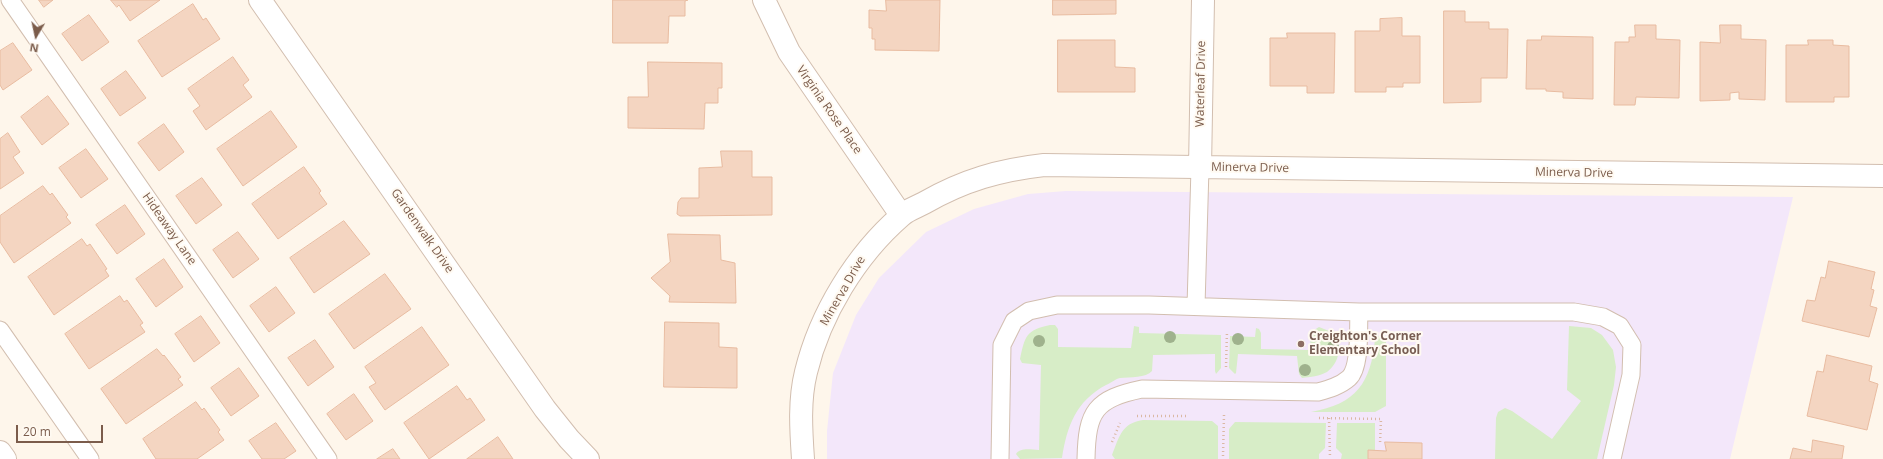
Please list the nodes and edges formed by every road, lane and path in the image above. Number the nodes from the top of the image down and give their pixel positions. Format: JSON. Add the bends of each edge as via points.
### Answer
{"nodes":[{"id":1,"x":10,"y":0,"type":"edge"},
{"id":2,"x":260,"y":0,"type":"edge"},
{"id":3,"x":764,"y":0,"type":"edge"},
{"id":4,"x":1203,"y":0,"type":"edge"},
{"id":5,"x":1200,"y":168,"type":"junction"},
{"id":6,"x":1883,"y":176,"type":"edge"},
{"id":7,"x":902,"y":215,"type":"junction"},
{"id":8,"x":1196,"y":306,"type":"junction"},
{"id":9,"x":1359,"y":312,"type":"junction"},
{"id":10,"x":0,"y":330,"type":"edge"},
{"id":11,"x":1220,"y":330,"type":"dead end"},
{"id":12,"x":1225,"y":374,"type":"dead end"},
{"id":13,"x":1216,"y":415,"type":"dead end"},
{"id":14,"x":1224,"y":415,"type":"junction"},
{"id":15,"x":1231,"y":415,"type":"dead end"},
{"id":16,"x":1132,"y":416,"type":"dead end"},
{"id":17,"x":1193,"y":416,"type":"dead end"},
{"id":18,"x":1314,"y":417,"type":"dead end"},
{"id":19,"x":1329,"y":418,"type":"junction"},
{"id":20,"x":1125,"y":420,"type":"dead end"},
{"id":21,"x":1112,"y":443,"type":"dead end"},
{"id":22,"x":1380,"y":444,"type":"dead end"},
{"id":23,"x":0,"y":452,"type":"edge"},
{"id":24,"x":1223,"y":456,"type":"dead end"},
{"id":25,"x":1330,"y":457,"type":"dead end"},
{"id":26,"x":5,"y":459,"type":"edge"},
{"id":27,"x":90,"y":459,"type":"edge"},
{"id":28,"x":328,"y":459,"type":"edge"},
{"id":29,"x":588,"y":459,"type":"edge"},
{"id":30,"x":803,"y":459,"type":"edge"},
{"id":31,"x":1000,"y":459,"type":"edge"},
{"id":32,"x":1086,"y":459,"type":"edge"},
{"id":33,"x":1612,"y":459,"type":"edge"}],
"edges":[{"from":1,"to":28,"type":"lane","name":"Hideaway Lane"},
{"from":2,"to":29,"type":"street","name":"Gardenwalk Drive","via":[[545,409]]},
{"from":3,"to":7,"type":"street","name":"Virginia Rose Place","via":[[789,52]]},
{"from":4,"to":5,"type":"street","name":"Waterleaf Drive"},
{"from":5,"to":6,"type":"street","name":"Minerva Drive"},
{"from":5,"to":7,"type":"street","name":"Minerva Drive","via":[[1044,165],[1011,169],[972,180]]},
{"from":5,"to":8,"type":"lane"},
{"from":7,"to":30,"type":"street","name":"Minerva Drive","via":[[863,255],[821,329],[806,372],[800,419]]},
{"from":8,"to":9,"type":"lane"},
{"from":8,"to":31,"type":"lane","via":[[1057,305],[1029,311],[1014,321],[1002,345]]},
{"from":9,"to":32,"type":"lane","via":[[1356,361],[1350,377],[1337,387],[1318,392],[1142,389],[1118,394],[1102,403],[1092,417],[1086,437]]},
{"from":9,"to":33,"type":"lane","via":[[1574,312],[1603,317],[1620,326],[1632,345],[1631,375]]},
{"from":10,"to":27,"type":"lane"},
{"from":11,"to":12,"type":"path","via":[[1228,330]]},
{"from":13,"to":14,"type":"path"},
{"from":14,"to":15,"type":"path"},
{"from":14,"to":24,"type":"path"},
{"from":16,"to":17,"type":"path"},
{"from":18,"to":19,"type":"path"},
{"from":19,"to":22,"type":"path","via":[[1381,419]]},
{"from":19,"to":25,"type":"path"},
{"from":20,"to":21,"type":"path","via":[[1118,424]]},
{"from":23,"to":26,"type":"street"}]}
